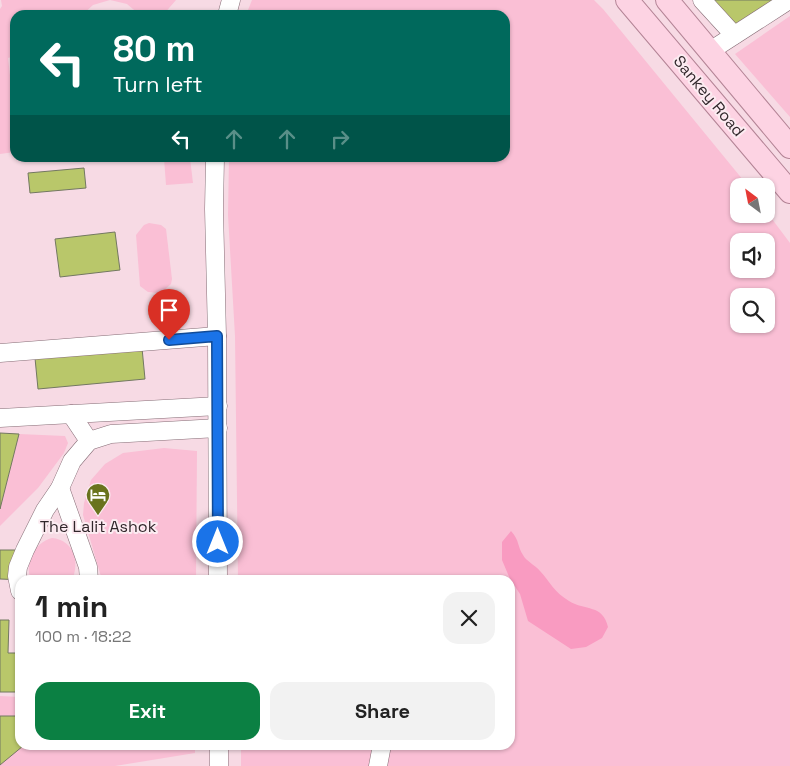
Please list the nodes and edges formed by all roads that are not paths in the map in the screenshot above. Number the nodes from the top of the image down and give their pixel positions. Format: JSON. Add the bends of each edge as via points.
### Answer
{"nodes":[{"id":1,"x":627,"y":0,"type":"edge"},
{"id":2,"x":702,"y":0,"type":"edge"},
{"id":3,"x":789,"y":0,"type":"edge"},
{"id":4,"x":672,"y":2,"type":"edge"},
{"id":5,"x":734,"y":35,"type":"junction"},
{"id":6,"x":710,"y":51,"type":"junction"},
{"id":7,"x":790,"y":147,"type":"edge"},
{"id":8,"x":216,"y":162,"type":"edge"},
{"id":9,"x":790,"y":192,"type":"edge"},
{"id":10,"x":217,"y":336,"type":"junction"},
{"id":11,"x":0,"y":353,"type":"edge"},
{"id":12,"x":218,"y":406,"type":"junction"},
{"id":13,"x":71,"y":414,"type":"junction"},
{"id":14,"x":0,"y":418,"type":"edge"},
{"id":15,"x":218,"y":428,"type":"junction"},
{"id":16,"x":89,"y":440,"type":"junction"},
{"id":17,"x":60,"y":488,"type":"junction"},
{"id":18,"x":17,"y":575,"type":"edge"},
{"id":19,"x":89,"y":575,"type":"edge"},
{"id":20,"x":218,"y":575,"type":"edge"},
{"id":21,"x":381,"y":750,"type":"edge"},
{"id":22,"x":219,"y":756,"type":"edge"},
{"id":23,"x":203,"y":766,"type":"edge"},
{"id":24,"x":378,"y":766,"type":"edge"}],
"edges":[{"from":1,"to":9,"type":"main road","name":"Sankey Road"},
{"from":2,"to":5,"type":"street"},
{"from":3,"to":5,"type":"street"},
{"from":4,"to":6,"type":"main road","name":"Sankey Road"},
{"from":5,"to":6,"type":"street"},
{"from":6,"to":7,"type":"main road","name":"Sankey Road"},
{"from":8,"to":10,"type":"street"},
{"from":10,"to":11,"type":"street"},
{"from":10,"to":12,"type":"street"},
{"from":12,"to":13,"type":"street"},
{"from":12,"to":15,"type":"street"},
{"from":13,"to":14,"type":"street"},
{"from":13,"to":16,"type":"street"},
{"from":15,"to":16,"type":"street","via":[[111,434]]},
{"from":15,"to":20,"type":"street"},
{"from":16,"to":17,"type":"street","via":[[72,462]]},
{"from":17,"to":18,"type":"street","via":[[33,533]]},
{"from":17,"to":19,"type":"street"},
{"from":21,"to":24,"type":"street"},
{"from":22,"to":23,"type":"street"}]}
